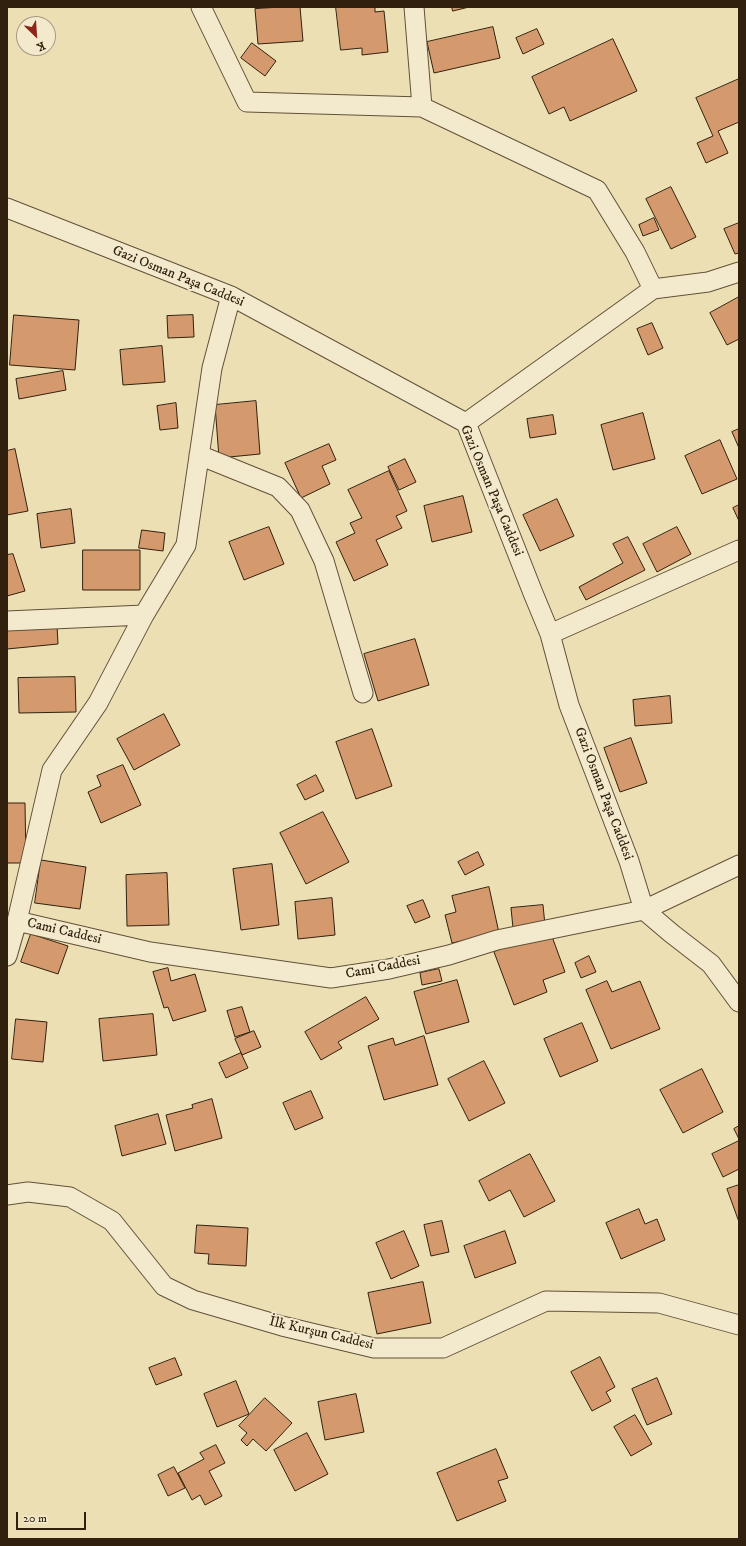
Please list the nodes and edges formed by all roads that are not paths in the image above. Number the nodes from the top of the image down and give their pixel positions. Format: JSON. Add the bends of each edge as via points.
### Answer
{"nodes":[{"id":1,"x":201,"y":7,"type":"edge"},
{"id":2,"x":414,"y":7,"type":"edge"},
{"id":3,"x":422,"y":107,"type":"junction"},
{"id":4,"x":7,"y":208,"type":"edge"},
{"id":5,"x":739,"y":272,"type":"edge"},
{"id":6,"x":653,"y":289,"type":"junction"},
{"id":7,"x":231,"y":296,"type":"junction"},
{"id":8,"x":466,"y":423,"type":"junction"},
{"id":9,"x":199,"y":455,"type":"junction"},
{"id":10,"x":739,"y":550,"type":"edge"},
{"id":11,"x":144,"y":615,"type":"junction"},
{"id":12,"x":7,"y":620,"type":"edge"},
{"id":13,"x":550,"y":634,"type":"junction"},
{"id":14,"x":363,"y":692,"type":"dead end"},
{"id":15,"x":739,"y":865,"type":"edge"},
{"id":16,"x":644,"y":910,"type":"junction"},
{"id":17,"x":16,"y":921,"type":"junction"},
{"id":18,"x":7,"y":956,"type":"edge"},
{"id":19,"x":739,"y":1002,"type":"edge"},
{"id":20,"x":7,"y":1195,"type":"edge"},
{"id":21,"x":739,"y":1324,"type":"edge"}],
"edges":[{"from":1,"to":3,"type":"street","via":[[247,102]]},
{"from":2,"to":3,"type":"street"},
{"from":3,"to":6,"type":"street","via":[[597,190],[635,252]]},
{"from":4,"to":7,"type":"street","name":"Gazi Osman Paşa Caddesi"},
{"from":5,"to":6,"type":"street","via":[[708,282]]},
{"from":6,"to":8,"type":"street"},
{"from":7,"to":8,"type":"street","name":"Gazi Osman Paşa Caddesi"},
{"from":7,"to":9,"type":"street","via":[[212,368]]},
{"from":8,"to":13,"type":"street","name":"Gazi Osman Paşa Caddesi"},
{"from":9,"to":11,"type":"street","via":[[186,545]]},
{"from":9,"to":14,"type":"street","via":[[278,487],[300,510],[324,562]]},
{"from":10,"to":13,"type":"street"},
{"from":11,"to":12,"type":"street"},
{"from":11,"to":17,"type":"street","via":[[98,702],[52,770]]},
{"from":13,"to":16,"type":"street","name":"Gazi Osman Paşa Caddesi","via":[[569,705]]},
{"from":15,"to":16,"type":"street","name":"Cami Caddesi"},
{"from":16,"to":17,"type":"street","name":"Cami Caddesi","via":[[497,940],[450,955],[331,978],[150,952]]},
{"from":16,"to":19,"type":"street","via":[[711,964]]},
{"from":17,"to":18,"type":"street"},
{"from":20,"to":21,"type":"street","name":"İlk Kurşun Caddesi","via":[[28,1192],[70,1197],[112,1220],[164,1286],[193,1300],[282,1326],[374,1348],[443,1348],[546,1301],[659,1303]]}]}
